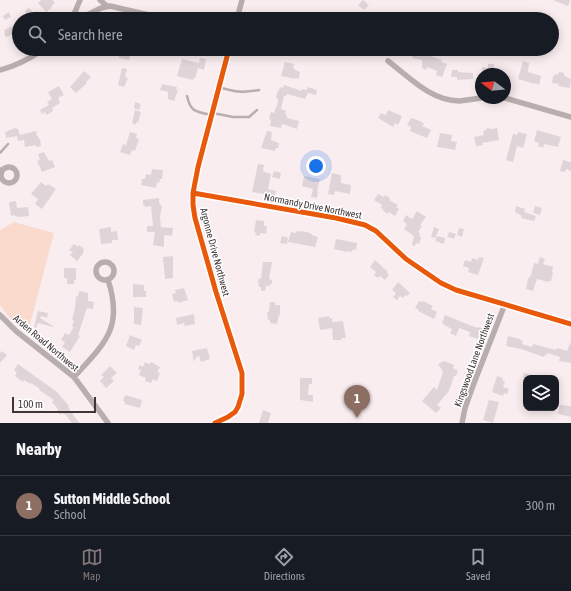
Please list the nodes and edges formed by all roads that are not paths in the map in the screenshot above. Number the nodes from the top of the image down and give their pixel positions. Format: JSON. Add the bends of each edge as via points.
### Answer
{"nodes":[{"id":1,"x":80,"y":0,"type":"edge"},
{"id":2,"x":100,"y":0,"type":"edge"},
{"id":3,"x":242,"y":0,"type":"edge"},
{"id":4,"x":107,"y":6,"type":"junction"},
{"id":5,"x":75,"y":12,"type":"edge"},
{"id":6,"x":91,"y":12,"type":"edge"},
{"id":7,"x":134,"y":12,"type":"edge"},
{"id":8,"x":239,"y":12,"type":"edge"},
{"id":9,"x":33,"y":56,"type":"edge"},
{"id":10,"x":227,"y":56,"type":"edge"},
{"id":11,"x":388,"y":61,"type":"dead end"},
{"id":12,"x":0,"y":70,"type":"edge"},
{"id":13,"x":219,"y":87,"type":"junction"},
{"id":14,"x":259,"y":90,"type":"dead end"},
{"id":15,"x":187,"y":96,"type":"dead end"},
{"id":16,"x":475,"y":99,"type":"edge"},
{"id":17,"x":511,"y":100,"type":"edge"},
{"id":18,"x":258,"y":110,"type":"dead end"},
{"id":19,"x":212,"y":114,"type":"junction"},
{"id":20,"x":571,"y":117,"type":"edge"},
{"id":21,"x":8,"y":144,"type":"dead end"},
{"id":22,"x":0,"y":153,"type":"edge"},
{"id":23,"x":193,"y":193,"type":"junction"},
{"id":24,"x":108,"y":280,"type":"dead end"},
{"id":25,"x":505,"y":304,"type":"junction"},
{"id":26,"x":0,"y":315,"type":"edge"},
{"id":27,"x":571,"y":324,"type":"edge"},
{"id":28,"x":74,"y":377,"type":"junction"},
{"id":29,"x":108,"y":423,"type":"edge"},
{"id":30,"x":215,"y":423,"type":"edge"},
{"id":31,"x":462,"y":423,"type":"edge"}],
"edges":[{"from":1,"to":5,"type":"street"},
{"from":2,"to":4,"type":"street"},
{"from":3,"to":8,"type":"street"},
{"from":4,"to":6,"type":"street"},
{"from":4,"to":7,"type":"street"},
{"from":9,"to":12,"type":"street"},
{"from":10,"to":13,"type":"street","name":"Argonne Drive Northwest"},
{"from":11,"to":16,"type":"street","via":[[432,94],[451,100]]},
{"from":13,"to":14,"type":"lane","via":[[246,93]]},
{"from":13,"to":19,"type":"street","name":"Argonne Drive Northwest"},
{"from":15,"to":19,"type":"lane","via":[[192,109]]},
{"from":17,"to":20,"type":"street"},
{"from":18,"to":19,"type":"lane","via":[[250,117]]},
{"from":19,"to":23,"type":"street","name":"Argonne Drive Northwest"},
{"from":21,"to":22,"type":"lane"},
{"from":23,"to":25,"type":"street","name":"Normandy Drive Northwest","via":[[365,225],[376,231],[406,259],[442,283],[456,290]]},
{"from":23,"to":30,"type":"street","name":"Argonne Drive Northwest","via":[[195,218],[242,373],[242,394],[238,407],[228,418]]},
{"from":24,"to":28,"type":"street","via":[[114,310],[110,331],[101,347]]},
{"from":25,"to":27,"type":"street","name":"Normandy Drive Northwest"},
{"from":25,"to":31,"type":"street","name":"Kingswood Lane Northwest","via":[[474,383]]},
{"from":26,"to":28,"type":"street","name":"Arden Road Northwest"},
{"from":28,"to":29,"type":"street","name":"Arden Road Northwest"}]}
